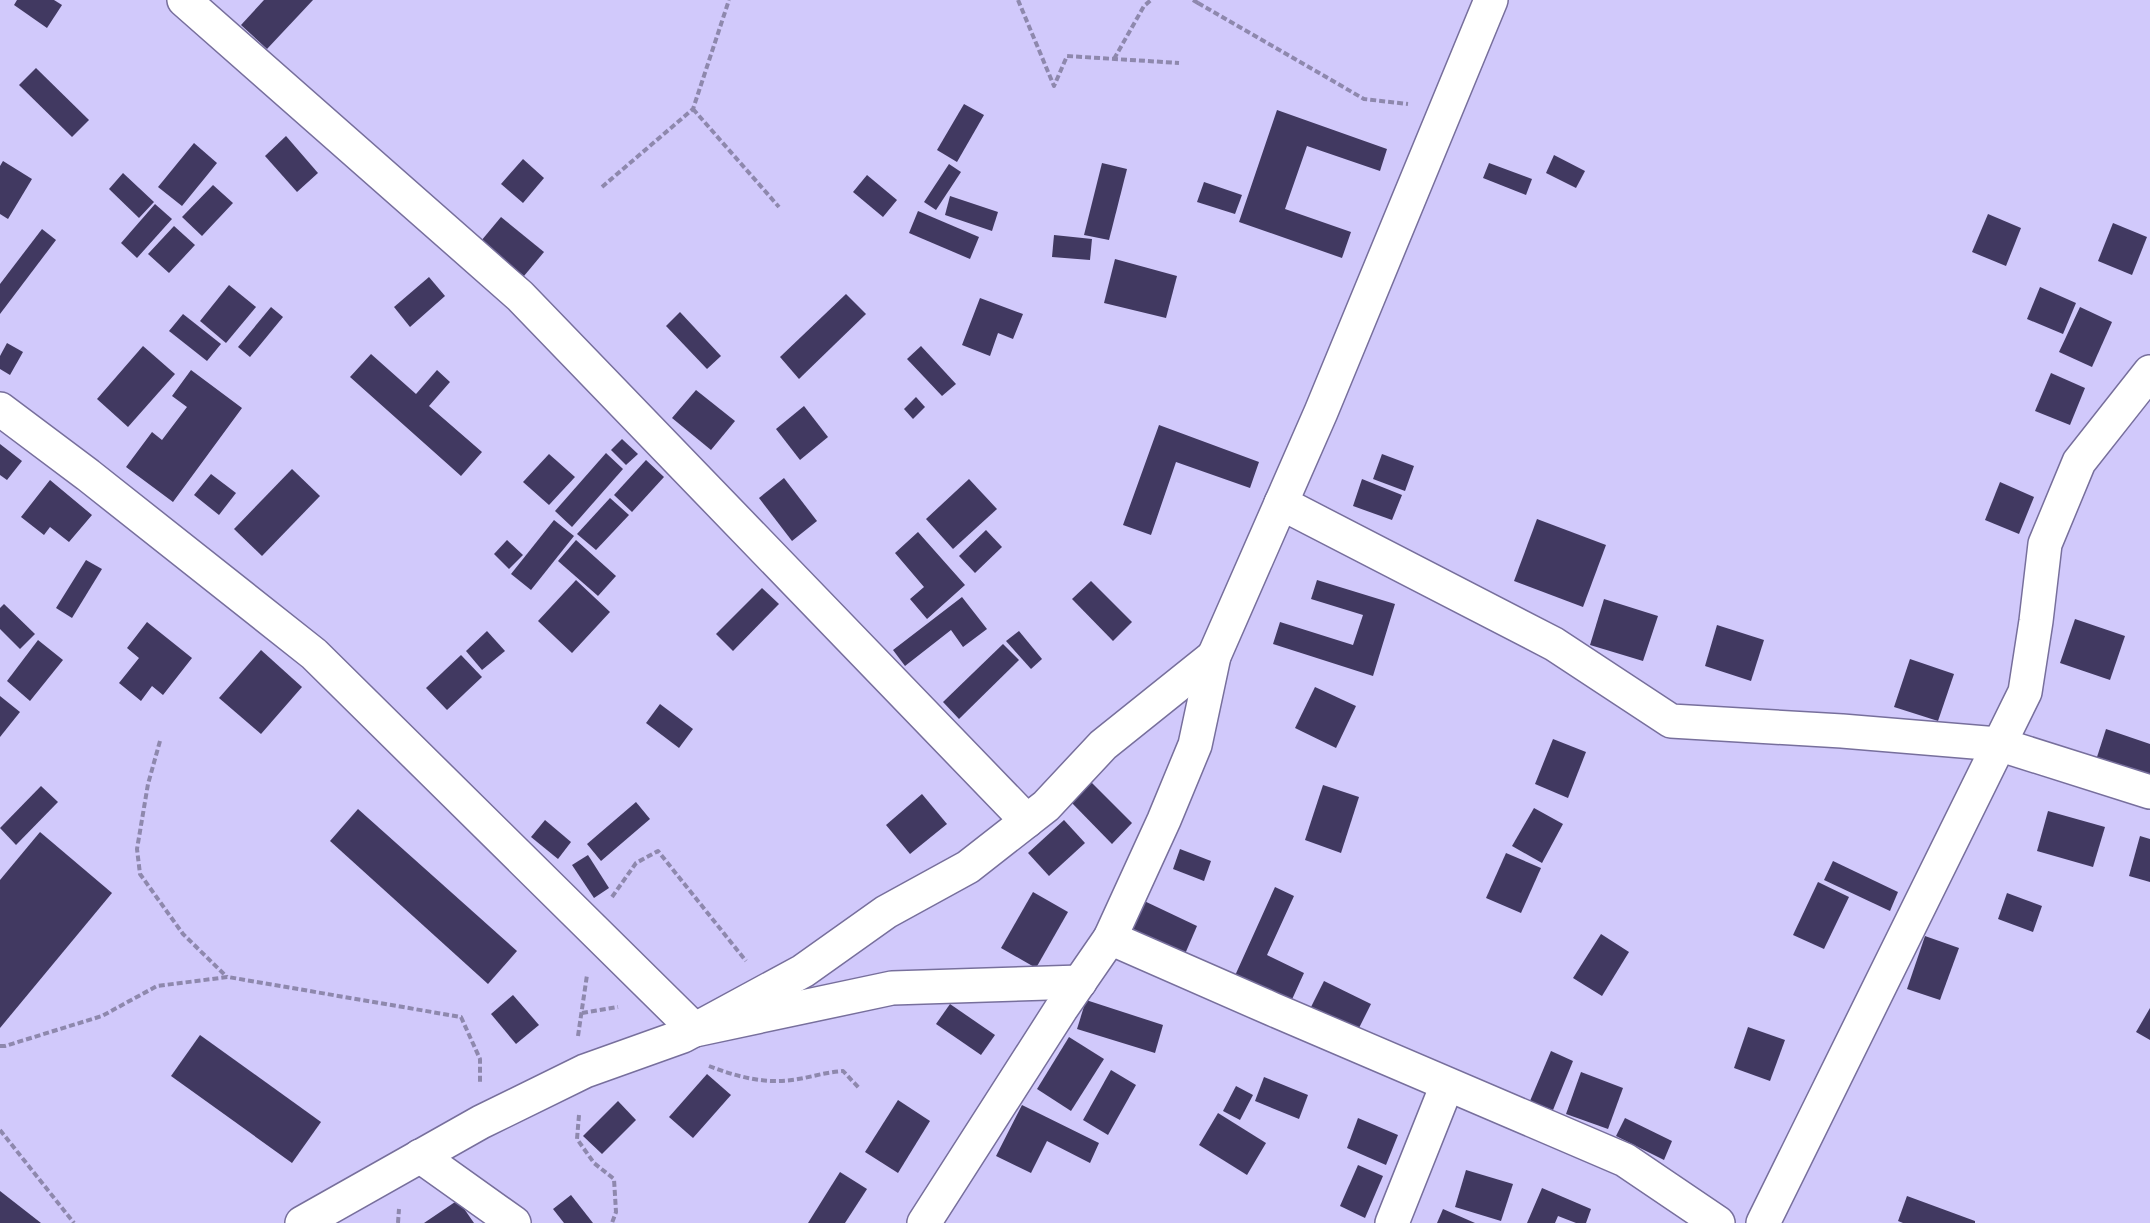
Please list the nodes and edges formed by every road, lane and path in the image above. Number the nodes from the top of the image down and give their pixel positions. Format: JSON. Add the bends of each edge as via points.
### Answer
{"nodes":[{"id":1,"x":184,"y":0,"type":"edge"},
{"id":2,"x":729,"y":0,"type":"edge"},
{"id":3,"x":1018,"y":0,"type":"edge"},
{"id":4,"x":1151,"y":0,"type":"edge"},
{"id":5,"x":1491,"y":0,"type":"edge"},
{"id":6,"x":1196,"y":1,"type":"edge"},
{"id":7,"x":1114,"y":59,"type":"junction"},
{"id":8,"x":1179,"y":63,"type":"dead end"},
{"id":9,"x":1450,"y":100,"type":"junction"},
{"id":10,"x":693,"y":109,"type":"junction"},
{"id":11,"x":602,"y":187,"type":"dead end"},
{"id":12,"x":779,"y":207,"type":"dead end"},
{"id":13,"x":2150,"y":372,"type":"edge"},
{"id":14,"x":0,"y":409,"type":"edge"},
{"id":15,"x":1281,"y":503,"type":"junction"},
{"id":16,"x":1214,"y":656,"type":"junction"},
{"id":17,"x":160,"y":741,"type":"dead end"},
{"id":18,"x":1998,"y":744,"type":"junction"},
{"id":19,"x":2150,"y":792,"type":"edge"},
{"id":20,"x":1027,"y":821,"type":"junction"},
{"id":21,"x":1110,"y":938,"type":"junction"},
{"id":22,"x":228,"y":977,"type":"junction"},
{"id":23,"x":1080,"y":981,"type":"junction"},
{"id":24,"x":689,"y":1033,"type":"junction"},
{"id":25,"x":0,"y":1046,"type":"edge"},
{"id":26,"x":1448,"y":1085,"type":"junction"},
{"id":27,"x":860,"y":1089,"type":"dead end"},
{"id":28,"x":481,"y":1122,"type":"junction"},
{"id":29,"x":0,"y":1130,"type":"edge"},
{"id":30,"x":420,"y":1156,"type":"junction"},
{"id":31,"x":74,"y":1223,"type":"edge"},
{"id":32,"x":302,"y":1223,"type":"edge"},
{"id":33,"x":514,"y":1223,"type":"edge"},
{"id":34,"x":924,"y":1223,"type":"edge"},
{"id":35,"x":1392,"y":1223,"type":"edge"},
{"id":36,"x":1718,"y":1223,"type":"edge"},
{"id":37,"x":1763,"y":1223,"type":"edge"}],
"edges":[{"from":1,"to":20,"type":"street","via":[[520,296]]},
{"from":2,"to":10,"type":"path"},
{"from":3,"to":7,"type":"path","via":[[1054,86],[1067,56]]},
{"from":4,"to":7,"type":"path"},
{"from":5,"to":9,"type":"street"},
{"from":6,"to":9,"type":"path","via":[[1364,99],[1401,104]]},
{"from":7,"to":8,"type":"path"},
{"from":9,"to":15,"type":"street"},
{"from":10,"to":11,"type":"path"},
{"from":10,"to":12,"type":"path"},
{"from":13,"to":18,"type":"street","via":[[2079,462],[2045,544],[2025,692]]},
{"from":14,"to":24,"type":"street","via":[[314,654]]},
{"from":15,"to":16,"type":"street"},
{"from":15,"to":18,"type":"street","via":[[1554,644],[1671,722]]},
{"from":16,"to":20,"type":"street","via":[[1103,745]]},
{"from":16,"to":21,"type":"street","via":[[1195,745]]},
{"from":17,"to":22,"type":"path","via":[[137,849],[141,874],[183,934]]},
{"from":18,"to":19,"type":"street"},
{"from":18,"to":37,"type":"street"},
{"from":20,"to":24,"type":"street","via":[[968,867],[886,912],[803,971]]},
{"from":21,"to":23,"type":"street"},
{"from":21,"to":26,"type":"street"},
{"from":22,"to":25,"type":"path","via":[[157,986],[102,1016]]},
{"from":22,"to":28,"type":"path","via":[[460,1017],[480,1059]]},
{"from":23,"to":24,"type":"street","via":[[892,988]]},
{"from":23,"to":34,"type":"street"},
{"from":24,"to":27,"type":"path","via":[[709,1066],[737,1077],[792,1080],[843,1071]]},
{"from":24,"to":28,"type":"street","via":[[585,1071]]},
{"from":26,"to":35,"type":"street"},
{"from":26,"to":36,"type":"street","via":[[1625,1160]]},
{"from":28,"to":30,"type":"street"},
{"from":29,"to":31,"type":"path"},
{"from":30,"to":32,"type":"street"},
{"from":30,"to":33,"type":"street"}]}
